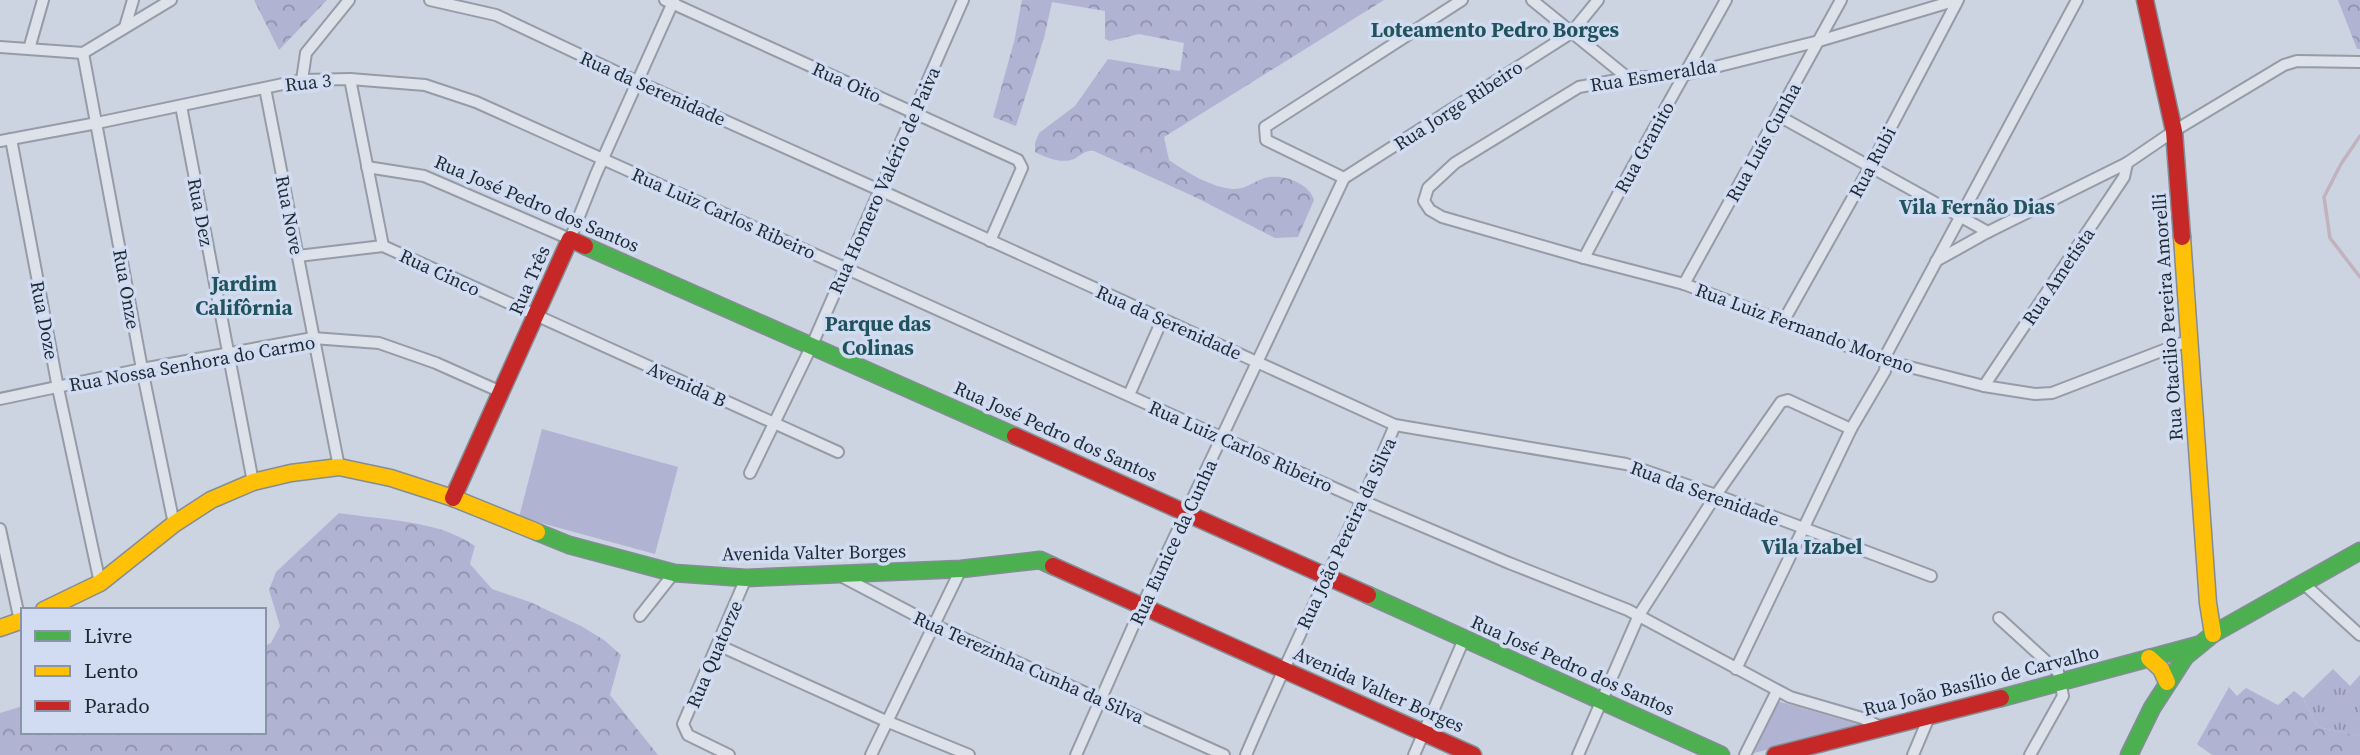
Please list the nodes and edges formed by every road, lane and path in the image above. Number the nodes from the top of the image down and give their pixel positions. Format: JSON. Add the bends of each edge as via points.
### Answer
{"nodes":[{"id":1,"x":43,"y":0,"type":"edge"},
{"id":2,"x":133,"y":0,"type":"edge"},
{"id":3,"x":171,"y":0,"type":"edge"},
{"id":4,"x":349,"y":0,"type":"edge"},
{"id":5,"x":430,"y":0,"type":"edge"},
{"id":6,"x":963,"y":0,"type":"edge"},
{"id":7,"x":1462,"y":0,"type":"edge"},
{"id":8,"x":1532,"y":0,"type":"edge"},
{"id":9,"x":1598,"y":0,"type":"edge"},
{"id":10,"x":1726,"y":0,"type":"edge"},
{"id":11,"x":1841,"y":0,"type":"edge"},
{"id":12,"x":1957,"y":0,"type":"edge"},
{"id":13,"x":2077,"y":0,"type":"edge"},
{"id":14,"x":2146,"y":0,"type":"edge"},
{"id":15,"x":670,"y":1,"type":"edge"},
{"id":16,"x":125,"y":27,"type":"junction"},
{"id":17,"x":1572,"y":33,"type":"junction"},
{"id":18,"x":1819,"y":41,"type":"junction"},
{"id":19,"x":0,"y":47,"type":"edge"},
{"id":20,"x":29,"y":49,"type":"junction"},
{"id":21,"x":83,"y":53,"type":"junction"},
{"id":22,"x":2360,"y":62,"type":"edge"},
{"id":23,"x":1683,"y":75,"type":"junction"},
{"id":24,"x":1628,"y":78,"type":"junction"},
{"id":25,"x":350,"y":79,"type":"junction"},
{"id":26,"x":302,"y":80,"type":"junction"},
{"id":27,"x":637,"y":81,"type":"junction"},
{"id":28,"x":265,"y":88,"type":"junction"},
{"id":29,"x":181,"y":106,"type":"junction"},
{"id":30,"x":915,"y":113,"type":"junction"},
{"id":31,"x":1779,"y":116,"type":"junction"},
{"id":32,"x":97,"y":123,"type":"junction"},
{"id":33,"x":2174,"y":131,"type":"junction"},
{"id":34,"x":5,"y":140,"type":"edge"},
{"id":35,"x":603,"y":159,"type":"junction"},
{"id":36,"x":2127,"y":163,"type":"junction"},
{"id":37,"x":1870,"y":166,"type":"junction"},
{"id":38,"x":367,"y":167,"type":"junction"},
{"id":39,"x":1344,"y":178,"type":"junction"},
{"id":40,"x":881,"y":191,"type":"junction"},
{"id":41,"x":1424,"y":201,"type":"joint"},
{"id":42,"x":1959,"y":216,"type":"junction"},
{"id":43,"x":1988,"y":232,"type":"junction"},
{"id":44,"x":570,"y":239,"type":"junction"},
{"id":45,"x":990,"y":241,"type":"junction"},
{"id":46,"x":383,"y":246,"type":"junction"},
{"id":47,"x":298,"y":256,"type":"junction"},
{"id":48,"x":1584,"y":258,"type":"junction"},
{"id":49,"x":1935,"y":261,"type":"junction"},
{"id":50,"x":846,"y":267,"type":"junction"},
{"id":51,"x":1684,"y":284,"type":"junction"},
{"id":52,"x":536,"y":317,"type":"junction"},
{"id":53,"x":1162,"y":320,"type":"junction"},
{"id":54,"x":1783,"y":322,"type":"junction"},
{"id":55,"x":313,"y":338,"type":"junction"},
{"id":56,"x":2190,"y":340,"type":"junction"},
{"id":57,"x":811,"y":345,"type":"junction"},
{"id":58,"x":228,"y":354,"type":"junction"},
{"id":59,"x":1257,"y":361,"type":"junction"},
{"id":60,"x":1886,"y":361,"type":"junction"},
{"id":61,"x":142,"y":369,"type":"junction"},
{"id":62,"x":1984,"y":386,"type":"junction"},
{"id":63,"x":58,"y":388,"type":"junction"},
{"id":64,"x":501,"y":393,"type":"junction"},
{"id":65,"x":1129,"y":395,"type":"junction"},
{"id":66,"x":0,"y":399,"type":"edge"},
{"id":67,"x":775,"y":423,"type":"junction"},
{"id":68,"x":1395,"y":425,"type":"junction"},
{"id":69,"x":1851,"y":429,"type":"junction"},
{"id":70,"x":1223,"y":437,"type":"junction"},
{"id":71,"x":838,"y":452,"type":"dead end"},
{"id":72,"x":339,"y":467,"type":"junction"},
{"id":73,"x":750,"y":473,"type":"dead end"},
{"id":74,"x":253,"y":482,"type":"junction"},
{"id":75,"x":1716,"y":495,"type":"junction"},
{"id":76,"x":453,"y":498,"type":"junction"},
{"id":77,"x":1363,"y":501,"type":"junction"},
{"id":78,"x":1186,"y":513,"type":"junction"},
{"id":79,"x":174,"y":524,"type":"junction"},
{"id":80,"x":1803,"y":528,"type":"junction"},
{"id":81,"x":0,"y":529,"type":"edge"},
{"id":82,"x":2360,"y":551,"type":"edge"},
{"id":83,"x":961,"y":569,"type":"junction"},
{"id":84,"x":674,"y":573,"type":"junction"},
{"id":85,"x":836,"y":574,"type":"junction"},
{"id":86,"x":1328,"y":576,"type":"junction"},
{"id":87,"x":1931,"y":576,"type":"dead end"},
{"id":88,"x":746,"y":578,"type":"junction"},
{"id":89,"x":100,"y":583,"type":"junction"},
{"id":90,"x":2303,"y":583,"type":"junction"},
{"id":91,"x":1142,"y":606,"type":"junction"},
{"id":92,"x":48,"y":608,"type":"edge"},
{"id":93,"x":1639,"y":615,"type":"junction"},
{"id":94,"x":640,"y":616,"type":"dead end"},
{"id":95,"x":1999,"y":618,"type":"dead end"},
{"id":96,"x":21,"y":621,"type":"edge"},
{"id":97,"x":934,"y":625,"type":"junction"},
{"id":98,"x":0,"y":628,"type":"edge"},
{"id":99,"x":2213,"y":634,"type":"junction"},
{"id":100,"x":2360,"y":635,"type":"edge"},
{"id":101,"x":1464,"y":639,"type":"junction"},
{"id":102,"x":718,"y":645,"type":"junction"},
{"id":103,"x":2198,"y":645,"type":"junction"},
{"id":104,"x":2149,"y":658,"type":"junction"},
{"id":105,"x":1283,"y":668,"type":"junction"},
{"id":106,"x":1736,"y":669,"type":"junction"},
{"id":107,"x":2061,"y":682,"type":"junction"},
{"id":108,"x":2167,"y":682,"type":"junction"},
{"id":109,"x":1777,"y":691,"type":"junction"},
{"id":110,"x":1101,"y":699,"type":"junction"},
{"id":111,"x":1603,"y":700,"type":"junction"},
{"id":112,"x":1929,"y":717,"type":"junction"},
{"id":113,"x":886,"y":721,"type":"junction"},
{"id":114,"x":1881,"y":727,"type":"junction"},
{"id":115,"x":1423,"y":733,"type":"junction"},
{"id":116,"x":729,"y":755,"type":"edge"},
{"id":117,"x":871,"y":755,"type":"edge"},
{"id":118,"x":969,"y":755,"type":"edge"},
{"id":119,"x":1076,"y":755,"type":"edge"},
{"id":120,"x":1224,"y":755,"type":"edge"},
{"id":121,"x":1246,"y":755,"type":"edge"},
{"id":122,"x":1414,"y":755,"type":"edge"},
{"id":123,"x":1473,"y":755,"type":"edge"},
{"id":124,"x":1578,"y":755,"type":"edge"},
{"id":125,"x":1721,"y":755,"type":"edge"},
{"id":126,"x":1745,"y":755,"type":"edge"},
{"id":127,"x":1775,"y":755,"type":"edge"},
{"id":128,"x":1913,"y":755,"type":"edge"},
{"id":129,"x":2030,"y":755,"type":"edge"},
{"id":130,"x":2129,"y":755,"type":"edge"}],
"edges":[{"from":1,"to":20,"type":"street"},
{"from":2,"to":16,"type":"street"},
{"from":3,"to":16,"type":"street"},
{"from":4,"to":26,"type":"street","via":[[306,53]]},
{"from":5,"to":27,"type":"street","name":"Rua da Serenidade","via":[[495,15]]},
{"from":6,"to":30,"type":"street","name":"Rua Homero Valério de Paiva"},
{"from":7,"to":39,"type":"street","via":[[1265,127],[1266,141]]},
{"from":8,"to":17,"type":"street"},
{"from":9,"to":17,"type":"street","name":"Rua Jorge Ribeiro"},
{"from":10,"to":23,"type":"street","name":"Rua Granito"},
{"from":11,"to":18,"type":"street","name":"Rua Luís Cunha"},
{"from":12,"to":18,"type":"street","name":"Rua Esmeralda"},
{"from":12,"to":37,"type":"street","name":"Rua Rubi"},
{"from":13,"to":42,"type":"street"},
{"from":14,"to":33,"type":"street","name":"Rua Otacilio Pereira Amorelli"},
{"from":15,"to":27,"type":"street","name":"Rua Três"},
{"from":15,"to":30,"type":"street","name":"Rua Oito"},
{"from":16,"to":21,"type":"street"},
{"from":17,"to":24,"type":"street"},
{"from":17,"to":39,"type":"street","name":"Rua Jorge Ribeiro"},
{"from":18,"to":23,"type":"street","name":"Rua Esmeralda"},
{"from":18,"to":31,"type":"street","name":"Rua Luís Cunha"},
{"from":19,"to":20,"type":"street"},
{"from":20,"to":21,"type":"street"},
{"from":21,"to":32,"type":"street","name":"Rua Onze"},
{"from":22,"to":33,"type":"street","via":[[2284,65]]},
{"from":23,"to":24,"type":"street","name":"Rua Esmeralda"},
{"from":23,"to":48,"type":"street","name":"Rua Granito"},
{"from":24,"to":41,"type":"street","name":"Rua Esmeralda","via":[[1579,87],[1455,163],[1436,179]]},
{"from":25,"to":26,"type":"street","name":"Rua 3"},
{"from":25,"to":35,"type":"street","name":"Rua 3","via":[[425,85],[451,93]]},
{"from":25,"to":38,"type":"street"},
{"from":26,"to":28,"type":"street","name":"Rua 3"},
{"from":27,"to":35,"type":"street","name":"Rua Três"},
{"from":27,"to":40,"type":"street","name":"Rua da Serenidade"},
{"from":28,"to":29,"type":"street"},
{"from":28,"to":47,"type":"street","name":"Rua Nove"},
{"from":29,"to":32,"type":"street"},
{"from":29,"to":58,"type":"street","name":"Rua Dez"},
{"from":30,"to":40,"type":"street","name":"Rua Homero Valério de Paiva"},
{"from":30,"to":45,"type":"street","name":"Rua Oito","via":[[1021,163]]},
{"from":31,"to":37,"type":"street"},
{"from":31,"to":51,"type":"street","name":"Rua Luís Cunha"},
{"from":32,"to":34,"type":"street"},
{"from":32,"to":61,"type":"street","name":"Rua Onze"},
{"from":33,"to":36,"type":"street"},
{"from":33,"to":56,"type":"street","name":"Rua Otacilio Pereira Amorelli"},
{"from":34,"to":63,"type":"street","name":"Rua Doze"},
{"from":35,"to":44,"type":"street","name":"Rua Três"},
{"from":35,"to":50,"type":"street","name":"Rua Luiz Carlos Ribeiro"},
{"from":36,"to":43,"type":"street"},
{"from":36,"to":62,"type":"street","name":"Rua Ametista","via":[[2124,177]]},
{"from":37,"to":42,"type":"street"},
{"from":37,"to":54,"type":"street","name":"Rua Rubi"},
{"from":38,"to":44,"type":"street","name":"Rua José Pedro dos Santos","via":[[424,176]]},
{"from":38,"to":46,"type":"street"},
{"from":39,"to":59,"type":"street","name":"Rua Eunice da Cunha"},
{"from":40,"to":45,"type":"street","name":"Rua da Serenidade"},
{"from":40,"to":50,"type":"street","name":"Rua Homero Valério de Paiva"},
{"from":41,"to":48,"type":"street","name":"Rua Luiz Fernando Moreno","via":[[1442,217]]},
{"from":42,"to":43,"type":"street"},
{"from":42,"to":49,"type":"street"},
{"from":43,"to":49,"type":"street"},
{"from":44,"to":52,"type":"street","name":"Rua Três"},
{"from":44,"to":57,"type":"street","name":"Rua José Pedro dos Santos"},
{"from":45,"to":53,"type":"street","name":"Rua da Serenidade"},
{"from":46,"to":47,"type":"street","name":"Rua Cinco"},
{"from":46,"to":52,"type":"street","name":"Rua Cinco"},
{"from":47,"to":55,"type":"street","name":"Rua Nove"},
{"from":48,"to":51,"type":"street","name":"Rua Luiz Fernando Moreno"},
{"from":49,"to":60,"type":"street"},
{"from":50,"to":57,"type":"street","name":"Rua Homero Valério de Paiva"},
{"from":50,"to":65,"type":"street","name":"Rua Luiz Carlos Ribeiro"},
{"from":51,"to":54,"type":"street","name":"Rua Luiz Fernando Moreno"},
{"from":52,"to":64,"type":"street","name":"Rua Três"},
{"from":52,"to":67,"type":"street","name":"Avenida B"},
{"from":53,"to":59,"type":"street","name":"Rua da Serenidade"},
{"from":53,"to":65,"type":"street"},
{"from":54,"to":60,"type":"street","name":"Rua Luiz Fernando Moreno"},
{"from":55,"to":58,"type":"street","name":"Rua Nossa Senhora do Carmo"},
{"from":55,"to":64,"type":"street","name":"Rua Nossa Senhora do Carmo","via":[[379,343]]},
{"from":55,"to":72,"type":"street","name":"Rua Nove"},
{"from":56,"to":62,"type":"street","name":"Rua Luiz Fernando Moreno","via":[[2052,394]]},
{"from":56,"to":99,"type":"street","name":"Rua Otacilio Pereira Amorelli"},
{"from":57,"to":67,"type":"street","name":"Rua Homero Valério de Paiva"},
{"from":57,"to":78,"type":"street","name":"Rua José Pedro dos Santos"},
{"from":58,"to":61,"type":"street","name":"Rua Nossa Senhora do Carmo"},
{"from":58,"to":74,"type":"street","name":"Rua Dez"},
{"from":59,"to":68,"type":"street","name":"Rua da Serenidade"},
{"from":59,"to":70,"type":"street","name":"Rua Eunice da Cunha"},
{"from":60,"to":62,"type":"street","name":"Rua Luiz Fernando Moreno"},
{"from":60,"to":69,"type":"street","via":[[1885,371]]},
{"from":61,"to":63,"type":"street","name":"Rua Nossa Senhora do Carmo"},
{"from":61,"to":79,"type":"street","name":"Rua Onze"},
{"from":63,"to":66,"type":"street","name":"Rua Nossa Senhora do Carmo"},
{"from":63,"to":89,"type":"street","name":"Rua Doze"},
{"from":64,"to":76,"type":"street","name":"Rua Três"},
{"from":65,"to":70,"type":"street","name":"Rua Luiz Carlos Ribeiro"},
{"from":67,"to":71,"type":"street","name":"Avenida B"},
{"from":67,"to":73,"type":"street","name":"Rua Homero Valério de Paiva"},
{"from":68,"to":75,"type":"street","name":"Rua da Serenidade","via":[[1626,464]]},
{"from":68,"to":77,"type":"street","name":"Rua João Pereira da Silva"},
{"from":69,"to":75,"type":"street","via":[[1784,401]]},
{"from":69,"to":80,"type":"street"},
{"from":70,"to":77,"type":"street","name":"Rua Luiz Carlos Ribeiro"},
{"from":70,"to":78,"type":"street","name":"Rua Eunice da Cunha"},
{"from":72,"to":74,"type":"street","name":"Avenida Valter Borges"},
{"from":72,"to":76,"type":"street","name":"Avenida Valter Borges"},
{"from":74,"to":79,"type":"street","name":"Avenida Valter Borges","via":[[211,500]]},
{"from":75,"to":80,"type":"street","name":"Rua da Serenidade"},
{"from":75,"to":93,"type":"street"},
{"from":76,"to":84,"type":"street","name":"Avenida Valter Borges","via":[[569,545]]},
{"from":77,"to":86,"type":"street","name":"Rua João Pereira da Silva"},
{"from":77,"to":93,"type":"street","name":"Rua Luiz Carlos Ribeiro"},
{"from":78,"to":86,"type":"street","name":"Rua José Pedro dos Santos"},
{"from":78,"to":91,"type":"street","name":"Rua Eunice da Cunha"},
{"from":79,"to":89,"type":"street","name":"Avenida Valter Borges"},
{"from":80,"to":87,"type":"street","name":"Rua da Serenidade"},
{"from":80,"to":106,"type":"street"},
{"from":81,"to":96,"type":"street"},
{"from":82,"to":90,"type":"street"},
{"from":83,"to":85,"type":"street","name":"Avenida Valter Borges"},
{"from":83,"to":91,"type":"street","name":"Avenida Valter Borges","via":[[1040,560]]},
{"from":83,"to":97,"type":"street"},
{"from":84,"to":88,"type":"street","name":"Avenida Valter Borges"},
{"from":84,"to":94,"type":"street"},
{"from":85,"to":88,"type":"street","name":"Avenida Valter Borges"},
{"from":85,"to":97,"type":"street","name":"Rua Terezinha Cunha da Silva"},
{"from":86,"to":101,"type":"street","name":"Rua José Pedro dos Santos"},
{"from":86,"to":105,"type":"street","name":"Rua João Pereira da Silva"},
{"from":88,"to":102,"type":"street","name":"Rua Quatorze"},
{"from":89,"to":92,"type":"street","name":"Avenida Valter Borges"},
{"from":90,"to":99,"type":"street"},
{"from":90,"to":100,"type":"street"},
{"from":91,"to":105,"type":"street","name":"Avenida Valter Borges"},
{"from":91,"to":110,"type":"street","name":"Rua Eunice da Cunha"},
{"from":93,"to":106,"type":"street","name":"Rua Luiz Carlos Ribeiro"},
{"from":93,"to":111,"type":"street"},
{"from":95,"to":107,"type":"street","via":[[2058,671]]},
{"from":96,"to":98,"type":"street"},
{"from":97,"to":110,"type":"street","name":"Rua Terezinha Cunha da Silva"},
{"from":97,"to":113,"type":"street"},
{"from":99,"to":103,"type":"street"},
{"from":101,"to":111,"type":"street","name":"Rua José Pedro dos Santos"},
{"from":101,"to":115,"type":"street"},
{"from":102,"to":113,"type":"street"},
{"from":102,"to":116,"type":"street","name":"Rua Quatorze","via":[[683,724],[688,735]]},
{"from":103,"to":104,"type":"street","name":"Rua João Basílio de Carvalho"},
{"from":103,"to":108,"type":"street"},
{"from":104,"to":107,"type":"street","name":"Rua João Basílio de Carvalho"},
{"from":104,"to":108,"type":"street"},
{"from":105,"to":115,"type":"street","name":"Avenida Valter Borges"},
{"from":105,"to":121,"type":"street","name":"Rua João Pereira da Silva"},
{"from":106,"to":109,"type":"street","name":"Rua Luiz Carlos Ribeiro"},
{"from":107,"to":112,"type":"street","name":"Rua João Basílio de Carvalho"},
{"from":107,"to":129,"type":"street","via":[[2063,696]]},
{"from":108,"to":130,"type":"street"},
{"from":109,"to":114,"type":"street","name":"Rua Luiz Carlos Ribeiro"},
{"from":109,"to":126,"type":"street"},
{"from":110,"to":119,"type":"street","name":"Rua Eunice da Cunha"},
{"from":110,"to":120,"type":"street","name":"Rua Terezinha Cunha da Silva"},
{"from":111,"to":124,"type":"street"},
{"from":111,"to":125,"type":"street","name":"Rua José Pedro dos Santos"},
{"from":112,"to":114,"type":"street","name":"Rua João Basílio de Carvalho"},
{"from":112,"to":128,"type":"street"},
{"from":113,"to":117,"type":"street"},
{"from":113,"to":118,"type":"street"},
{"from":114,"to":127,"type":"street","name":"Rua João Basílio de Carvalho"},
{"from":115,"to":122,"type":"street"},
{"from":115,"to":123,"type":"street","name":"Avenida Valter Borges"}]}
